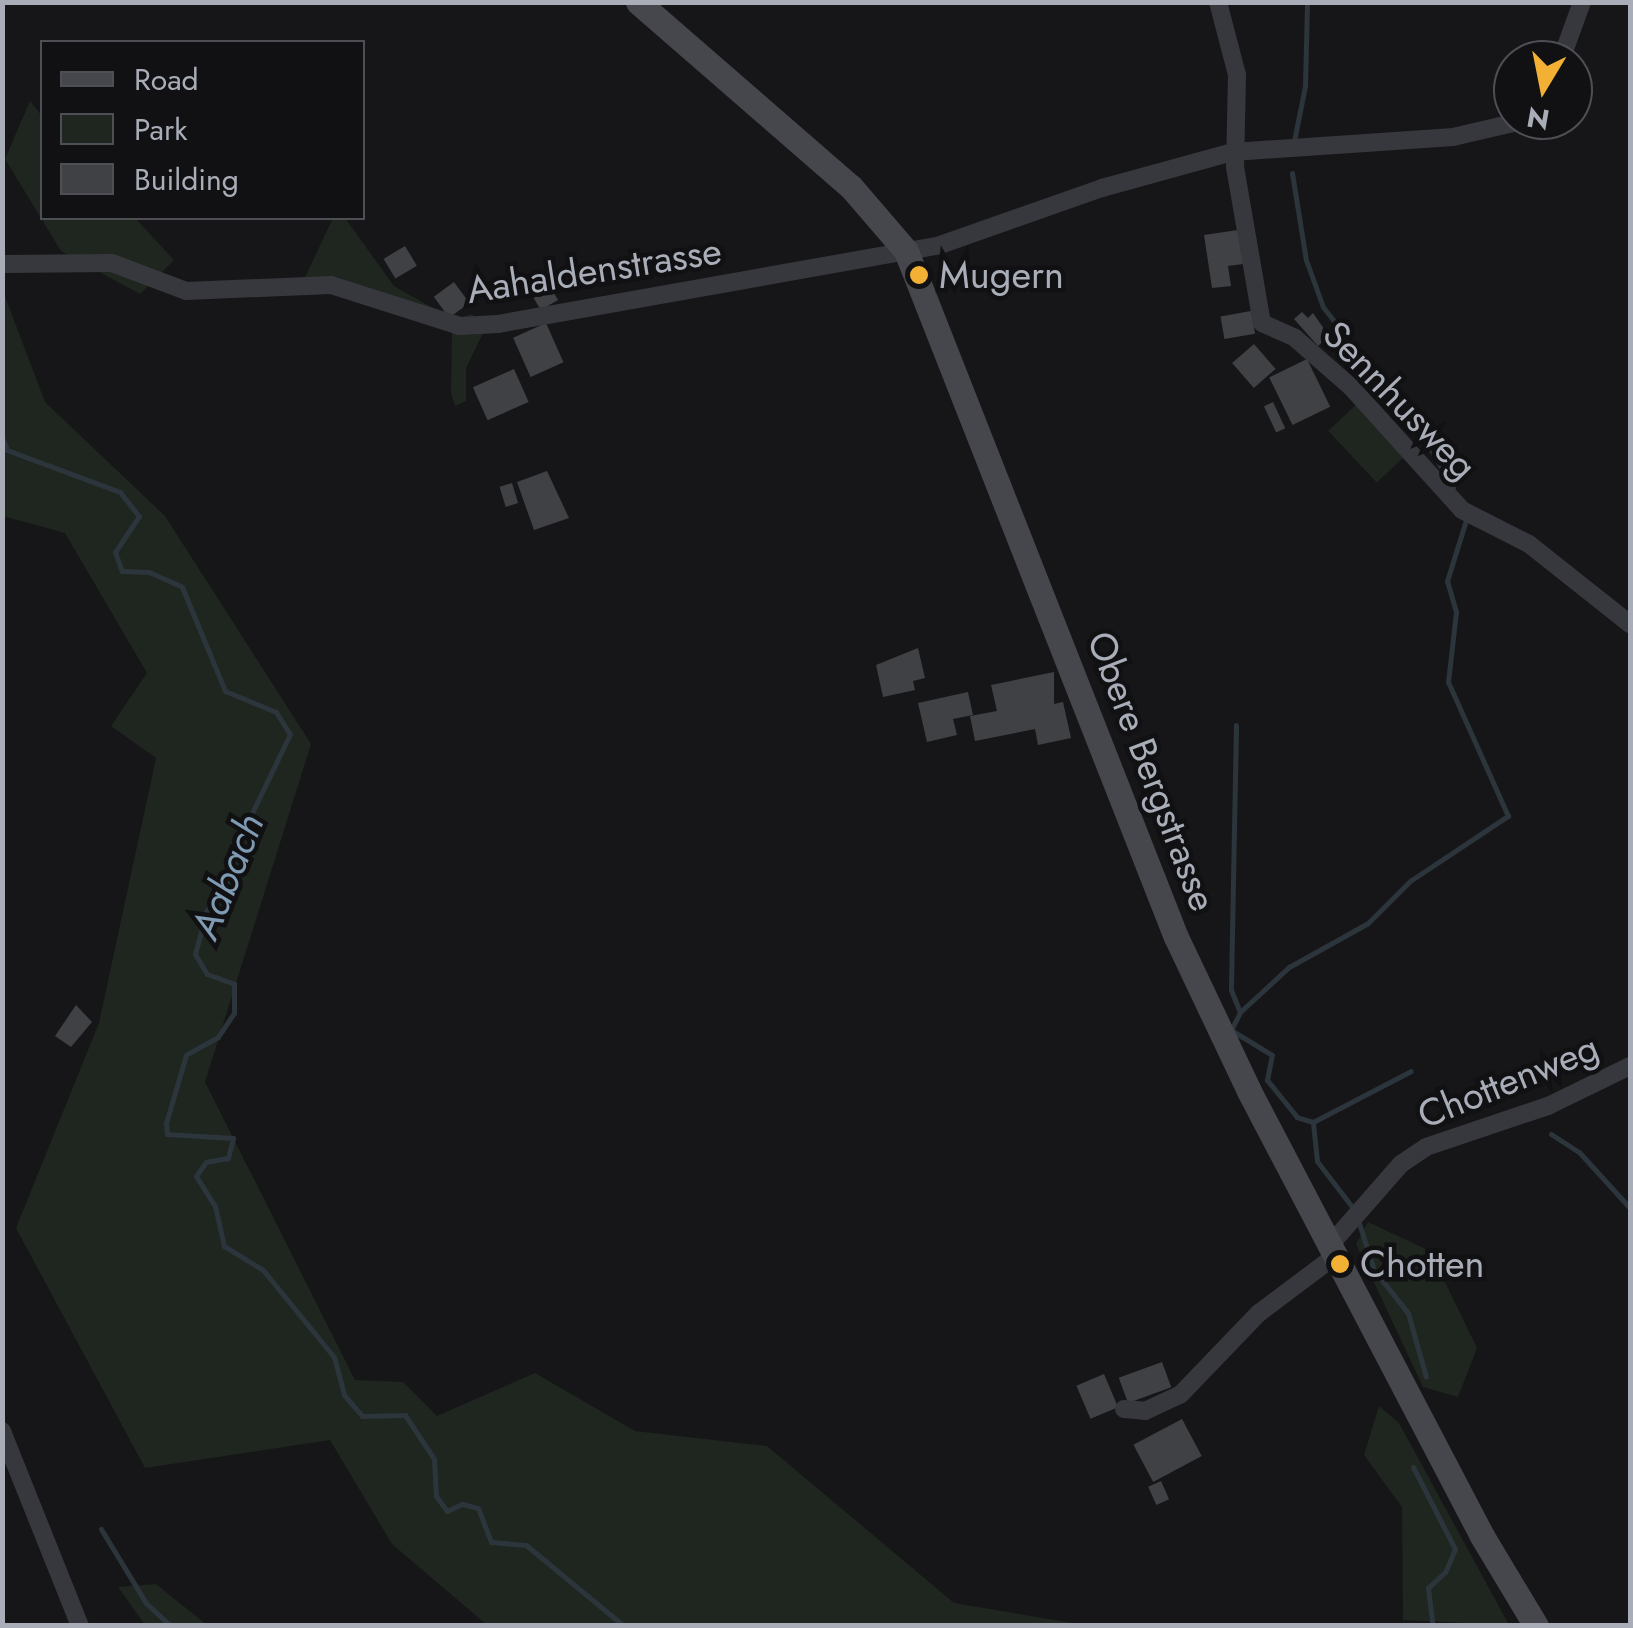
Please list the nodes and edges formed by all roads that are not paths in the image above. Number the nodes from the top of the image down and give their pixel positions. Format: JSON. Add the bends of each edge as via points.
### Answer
{"nodes":[{"id":1,"x":638,"y":2,"type":"edge"},
{"id":2,"x":1218,"y":2,"type":"edge"},
{"id":3,"x":1582,"y":2,"type":"edge"},
{"id":4,"x":1568,"y":40,"type":"edge"},
{"id":5,"x":1493,"y":128,"type":"edge"},
{"id":6,"x":1234,"y":152,"type":"junction"},
{"id":7,"x":906,"y":252,"type":"junction"},
{"id":8,"x":2,"y":264,"type":"edge"},
{"id":9,"x":1630,"y":624,"type":"edge"},
{"id":10,"x":1630,"y":1066,"type":"edge"},
{"id":11,"x":1333,"y":1250,"type":"junction"},
{"id":12,"x":1124,"y":1409,"type":"dead end"},
{"id":13,"x":2,"y":1432,"type":"edge"},
{"id":14,"x":80,"y":1626,"type":"edge"},
{"id":15,"x":1536,"y":1626,"type":"edge"}],
"edges":[{"from":1,"to":7,"type":"main road","name":"Obere Bergstrasse","via":[[851,188]]},
{"from":2,"to":6,"type":"street","name":"Sennhusweg","via":[[1237,75]]},
{"from":3,"to":4,"type":"street"},
{"from":5,"to":6,"type":"street","name":"Aahaldenstrasse","via":[[1453,138]]},
{"from":6,"to":7,"type":"street","name":"Aahaldenstrasse","via":[[1102,188],[997,230]]},
{"from":6,"to":9,"type":"street","name":"Sennhusweg","via":[[1262,323],[1295,338],[1340,377],[1462,510],[1529,544]]},
{"from":7,"to":8,"type":"street","name":"Aahaldenstrasse","via":[[460,326],[331,286],[200,292],[135,276],[112,262]]},
{"from":7,"to":11,"type":"main road","name":"Obere Bergstrasse","via":[[1176,936]]},
{"from":10,"to":11,"type":"street","name":"Chottenweg","via":[[1548,1106],[1426,1147],[1401,1164]]},
{"from":11,"to":12,"type":"street","name":"Chottenweg","via":[[1259,1313],[1180,1395],[1145,1412]]},
{"from":11,"to":15,"type":"main road","name":"Obere Bergstrasse"},
{"from":13,"to":14,"type":"street"}]}
